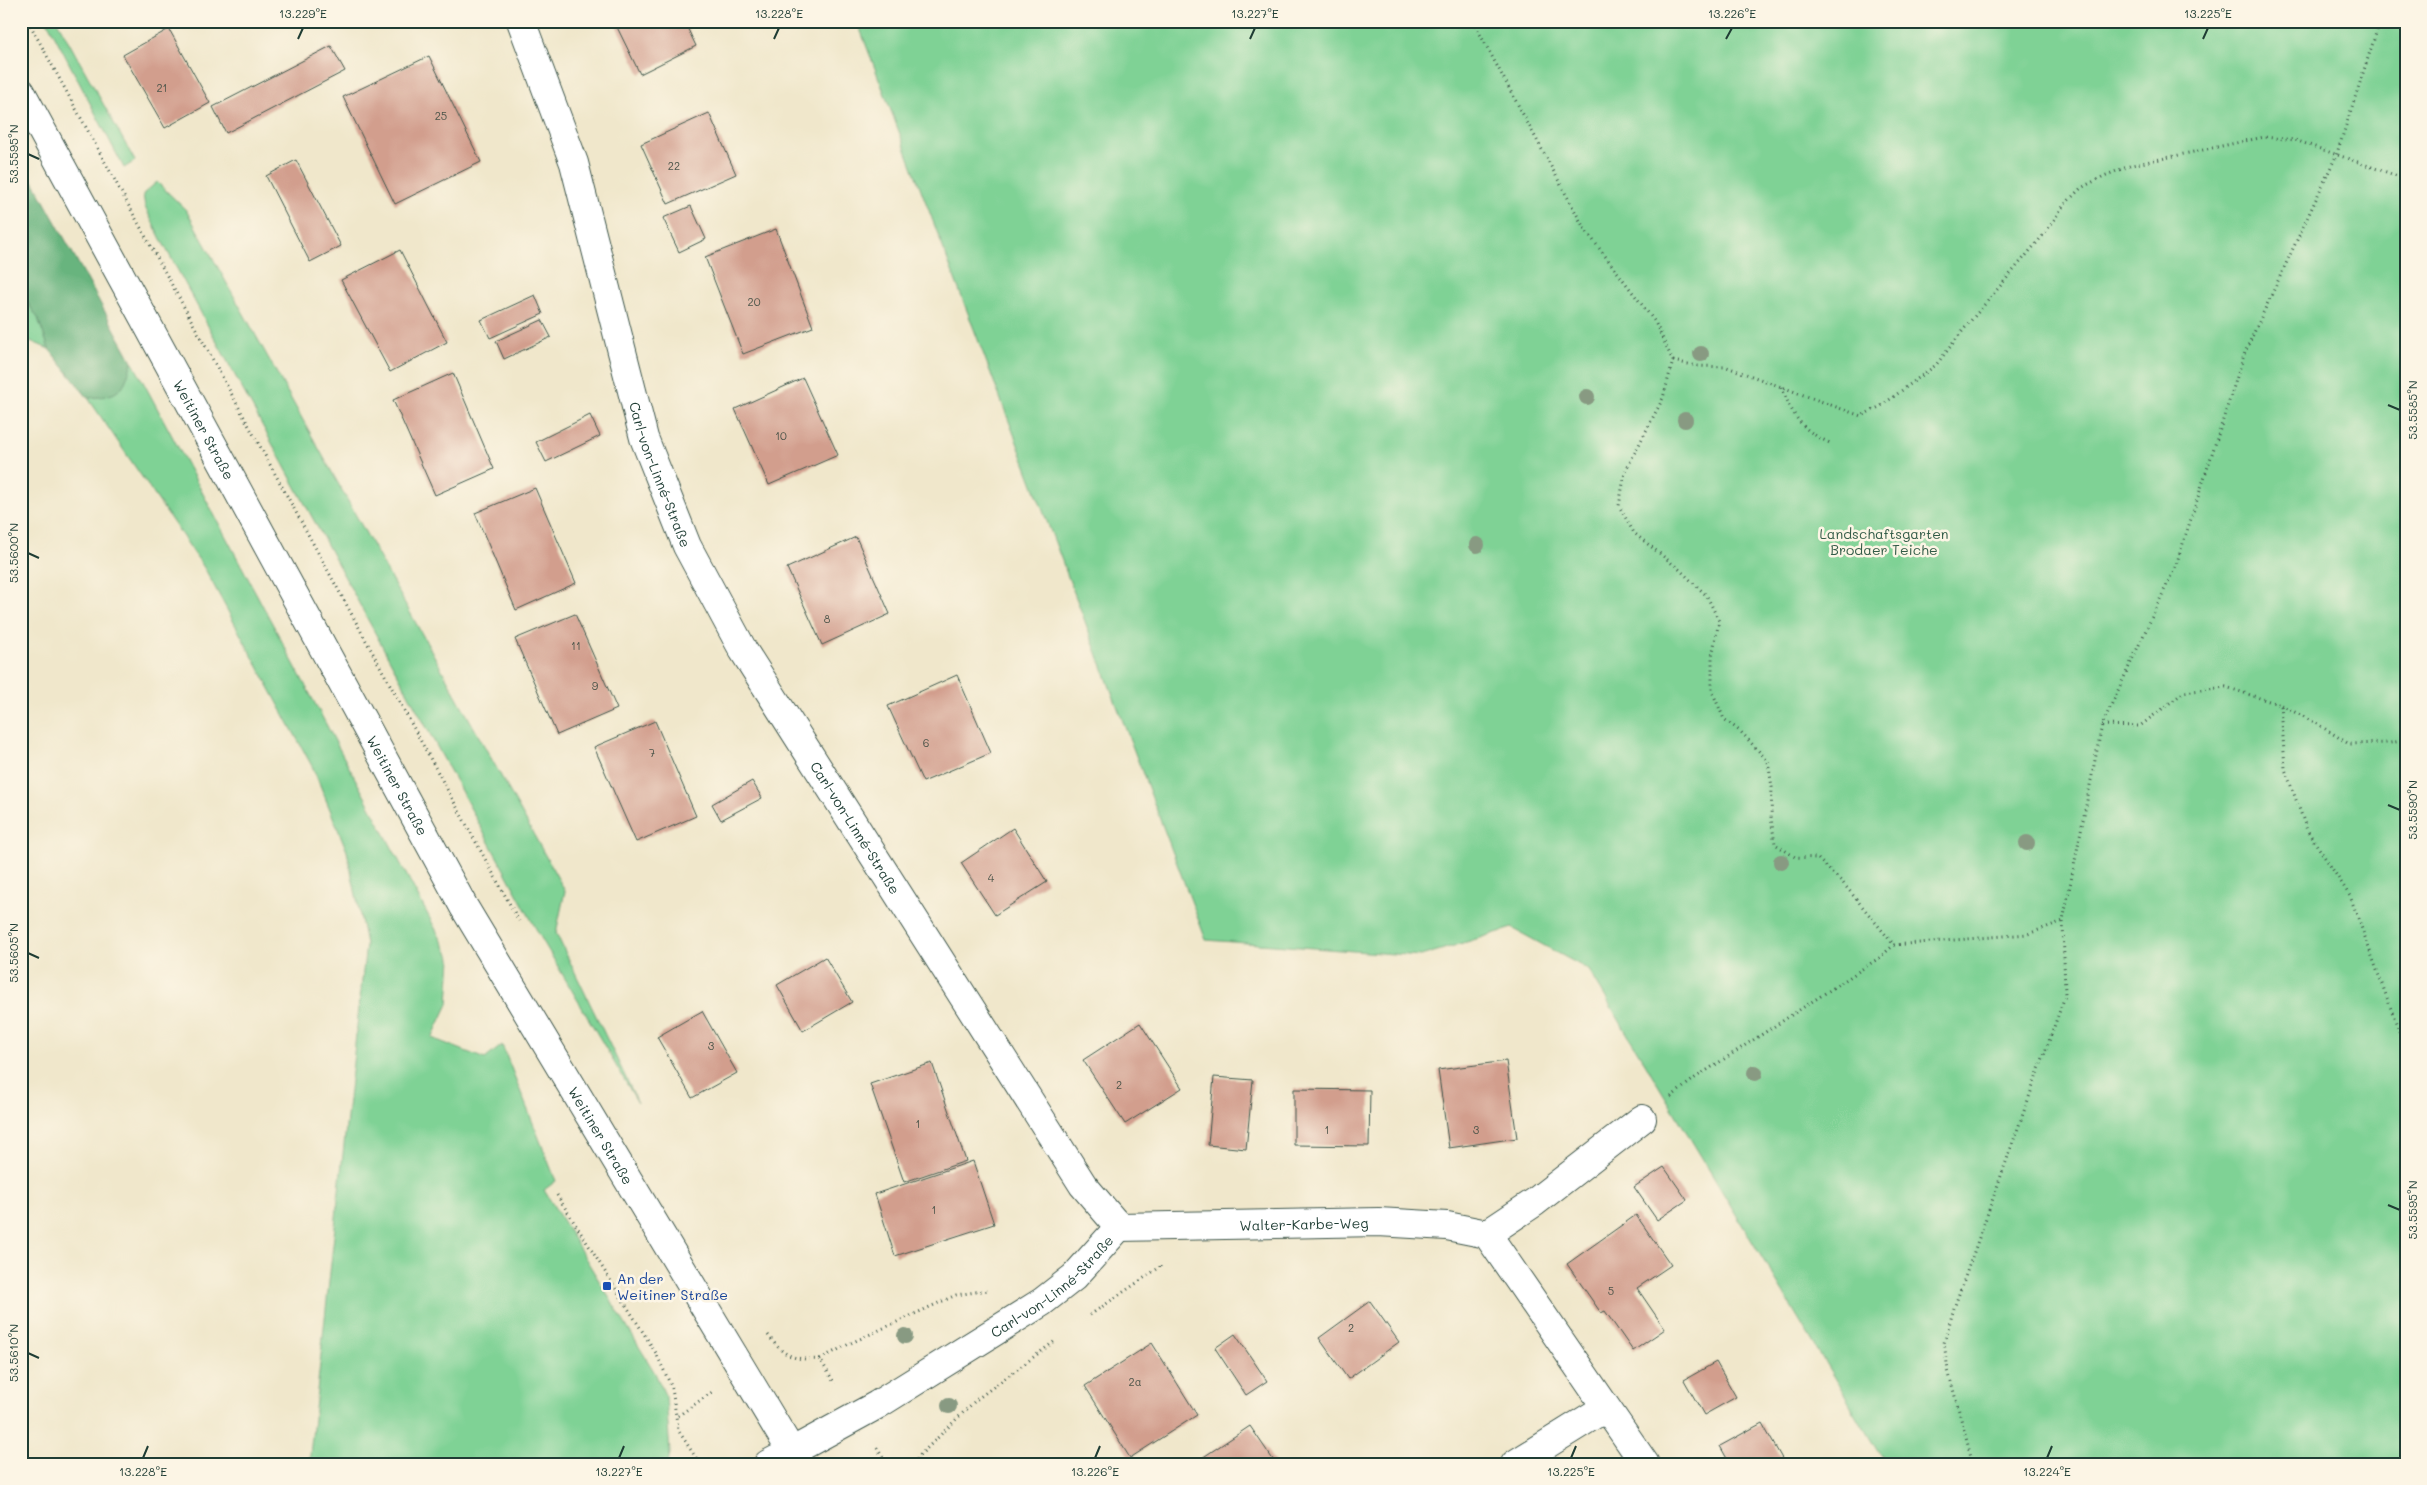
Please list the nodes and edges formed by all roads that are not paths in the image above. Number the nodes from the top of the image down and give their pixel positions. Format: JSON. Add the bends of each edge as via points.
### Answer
{"nodes":[{"id":1,"x":522,"y":21,"type":"edge"},
{"id":2,"x":21,"y":92,"type":"edge"},
{"id":3,"x":1642,"y":1119,"type":"road end"},
{"id":4,"x":1119,"y":1227,"type":"junction"},
{"id":5,"x":1487,"y":1234,"type":"junction"},
{"id":6,"x":1606,"y":1408,"type":"junction"},
{"id":7,"x":786,"y":1460,"type":"edge"},
{"id":8,"x":1515,"y":1464,"type":"edge"},
{"id":9,"x":1645,"y":1464,"type":"edge"}],
"edges":[{"from":1,"to":4,"type":"street","name":"Carl-von-Linné-Straße","via":[[574,163],[644,438],[687,546],[748,658],[1083,1185]]},
{"from":2,"to":7,"type":"street","name":"Weitiner Straße","via":[[464,907]]},
{"from":3,"to":5,"type":"street","via":[[1535,1202]]},
{"from":4,"to":5,"type":"street","name":"Walter-Karbe-Weg","via":[[1378,1222],[1446,1226]]},
{"from":4,"to":7,"type":"street","name":"Carl-von-Linné-Straße","via":[[1074,1277],[1042,1302]]},
{"from":5,"to":6,"type":"street"},
{"from":6,"to":8,"type":"street"},
{"from":6,"to":9,"type":"street"}]}
